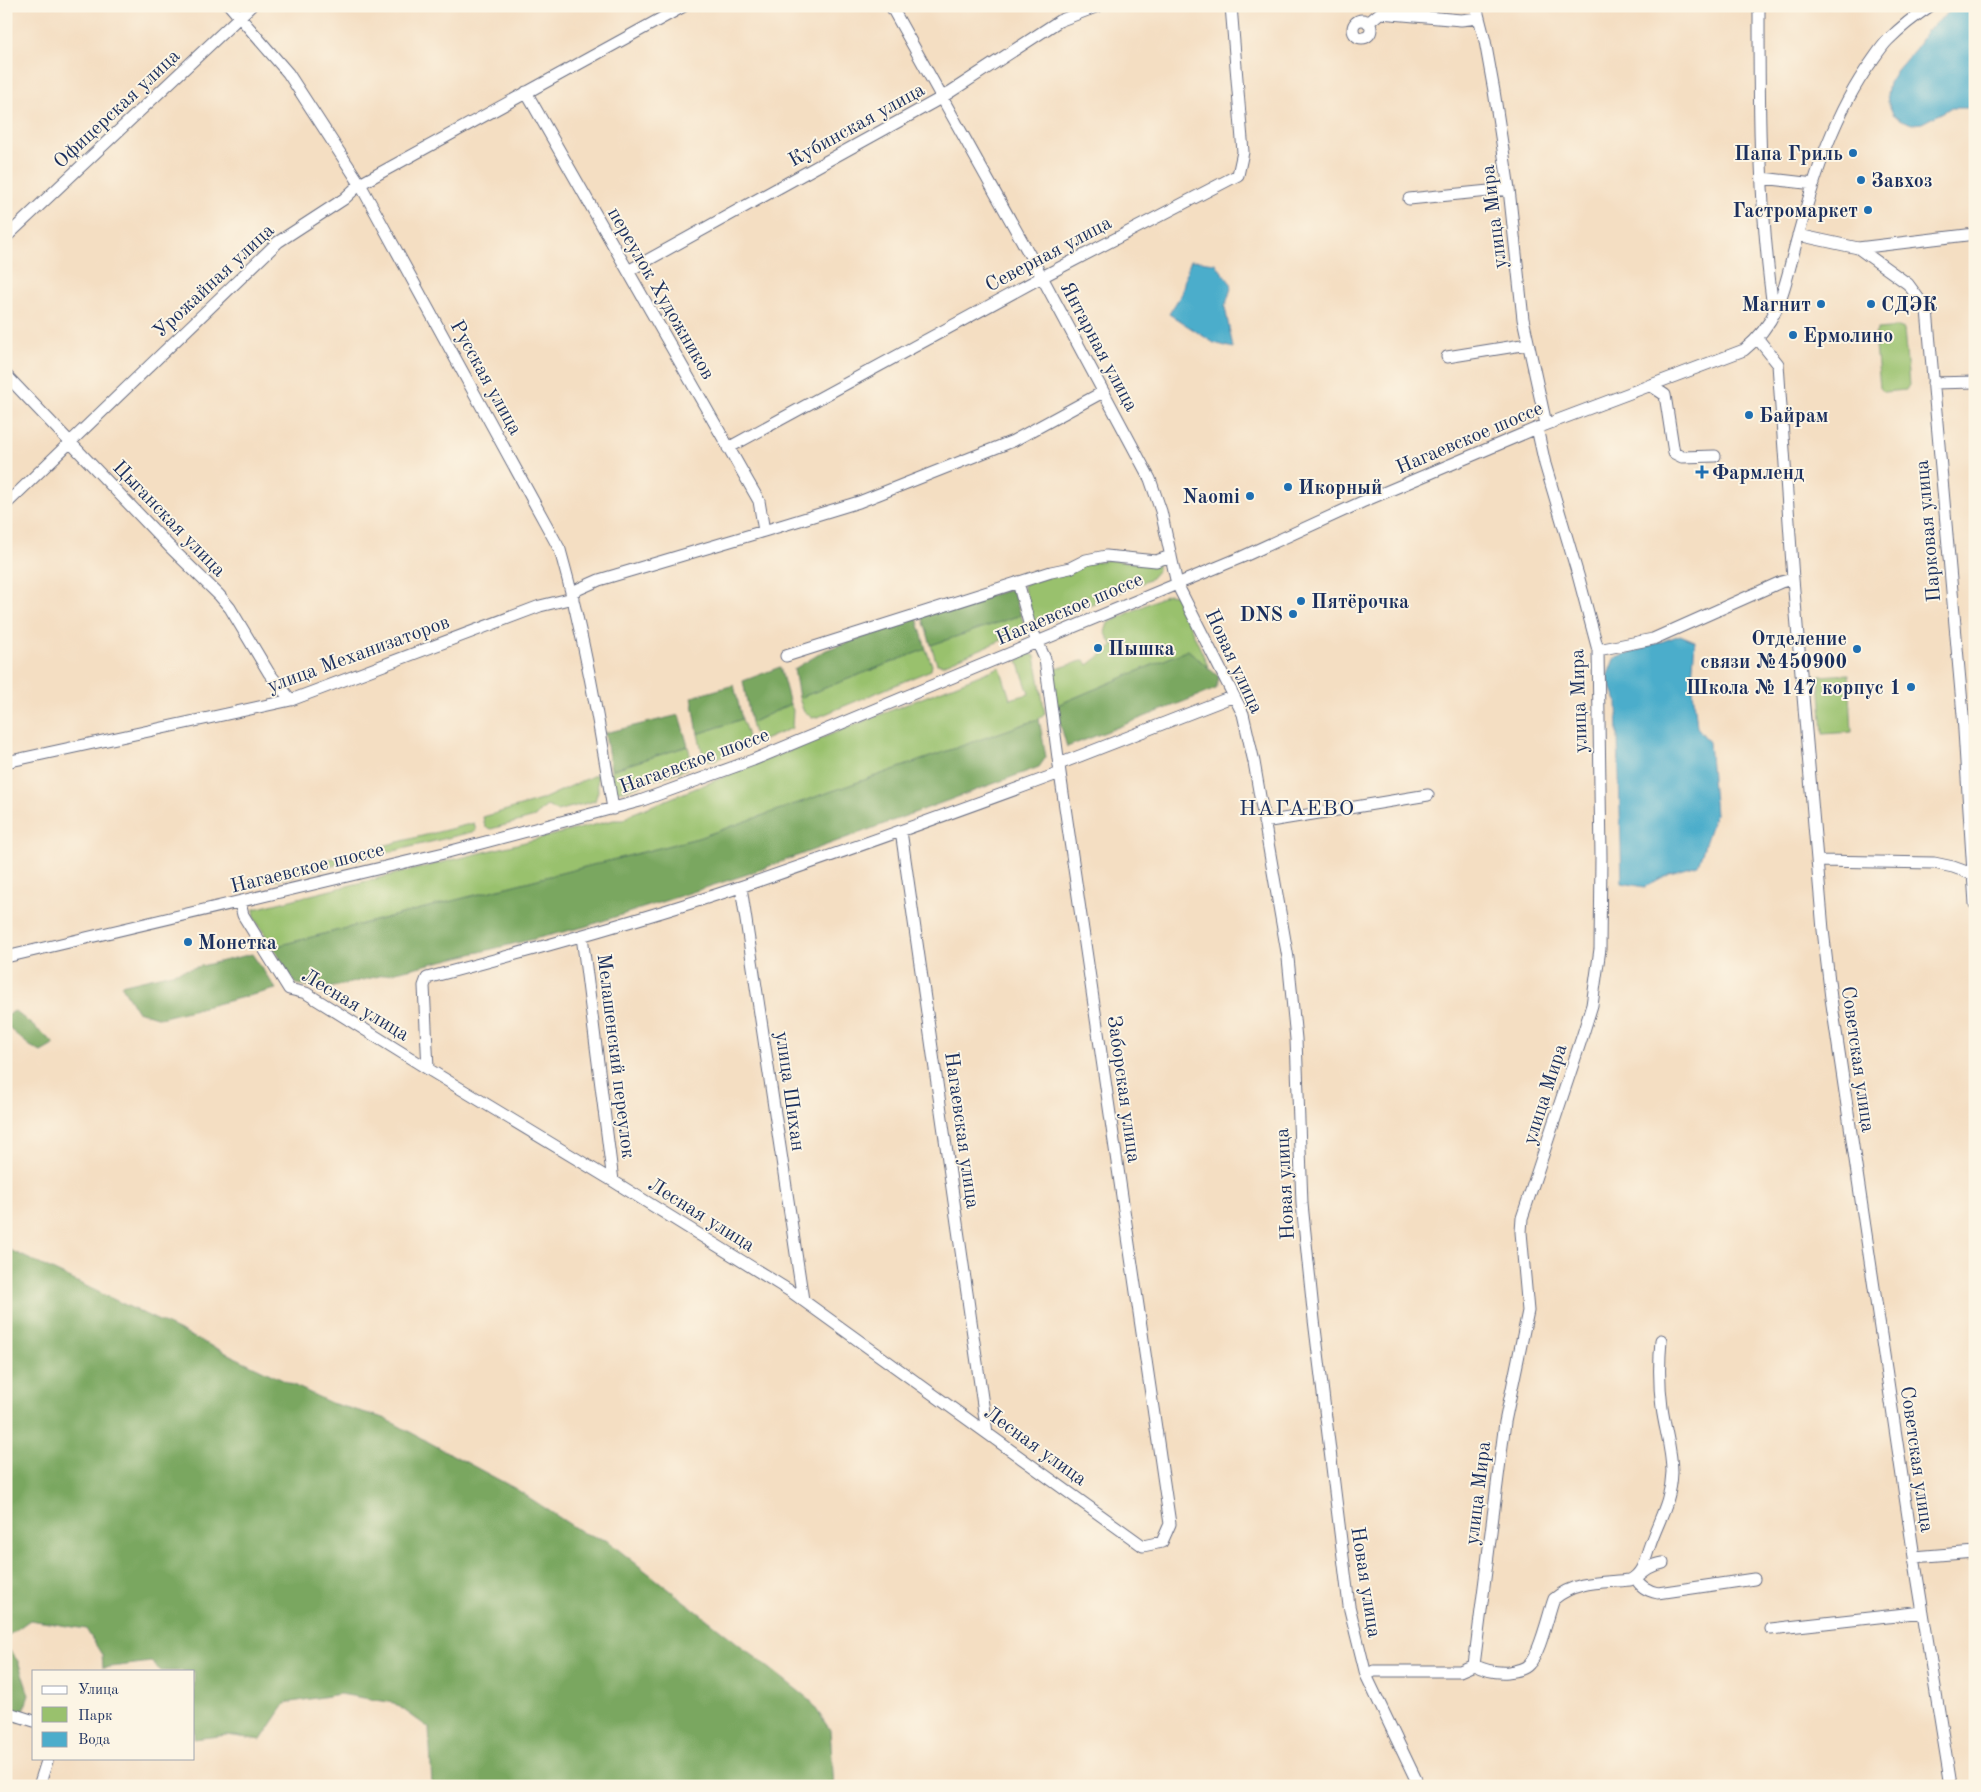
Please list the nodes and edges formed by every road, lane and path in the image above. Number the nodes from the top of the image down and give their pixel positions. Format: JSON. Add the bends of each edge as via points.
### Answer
{"nodes":[{"id":1,"x":230,"y":6,"type":"edge"},
{"id":2,"x":250,"y":6,"type":"edge"},
{"id":3,"x":684,"y":6,"type":"edge"},
{"id":4,"x":891,"y":6,"type":"edge"},
{"id":5,"x":1098,"y":6,"type":"edge"},
{"id":6,"x":1231,"y":6,"type":"edge"},
{"id":7,"x":1476,"y":6,"type":"edge"},
{"id":8,"x":1760,"y":6,"type":"edge"},
{"id":9,"x":1930,"y":6,"type":"edge"},
{"id":10,"x":239,"y":17,"type":"junction"},
{"id":11,"x":1479,"y":18,"type":"junction"},
{"id":12,"x":1368,"y":23,"type":"dead end"},
{"id":13,"x":526,"y":92,"type":"junction"},
{"id":14,"x":941,"y":98,"type":"junction"},
{"id":15,"x":1762,"y":178,"type":"junction"},
{"id":16,"x":360,"y":184,"type":"junction"},
{"id":17,"x":1814,"y":184,"type":"junction"},
{"id":18,"x":1509,"y":189,"type":"junction"},
{"id":19,"x":1410,"y":199,"type":"dead end"},
{"id":20,"x":1975,"y":234,"type":"edge"},
{"id":21,"x":1798,"y":235,"type":"junction"},
{"id":22,"x":6,"y":237,"type":"edge"},
{"id":23,"x":1858,"y":248,"type":"junction"},
{"id":24,"x":628,"y":272,"type":"junction"},
{"id":25,"x":1042,"y":277,"type":"junction"},
{"id":26,"x":1774,"y":314,"type":"junction"},
{"id":27,"x":1758,"y":339,"type":"junction"},
{"id":28,"x":1528,"y":344,"type":"junction"},
{"id":29,"x":1447,"y":357,"type":"dead end"},
{"id":30,"x":6,"y":375,"type":"edge"},
{"id":31,"x":1975,"y":382,"type":"edge"},
{"id":32,"x":1933,"y":383,"type":"junction"},
{"id":33,"x":1650,"y":385,"type":"junction"},
{"id":34,"x":1103,"y":392,"type":"junction"},
{"id":35,"x":1542,"y":426,"type":"junction"},
{"id":36,"x":71,"y":442,"type":"junction"},
{"id":37,"x":728,"y":448,"type":"junction"},
{"id":38,"x":1715,"y":456,"type":"dead end"},
{"id":39,"x":6,"y":504,"type":"edge"},
{"id":40,"x":764,"y":532,"type":"junction"},
{"id":41,"x":1171,"y":556,"type":"junction"},
{"id":42,"x":1793,"y":579,"type":"junction"},
{"id":43,"x":1018,"y":582,"type":"junction"},
{"id":44,"x":1177,"y":584,"type":"junction"},
{"id":45,"x":572,"y":595,"type":"junction"},
{"id":46,"x":1036,"y":642,"type":"junction"},
{"id":47,"x":1598,"y":650,"type":"junction"},
{"id":48,"x":786,"y":656,"type":"dead end"},
{"id":49,"x":1234,"y":696,"type":"junction"},
{"id":50,"x":291,"y":700,"type":"junction"},
{"id":51,"x":6,"y":762,"type":"edge"},
{"id":52,"x":1059,"y":768,"type":"junction"},
{"id":53,"x":1428,"y":795,"type":"dead end"},
{"id":54,"x":612,"y":809,"type":"junction"},
{"id":55,"x":1264,"y":822,"type":"junction"},
{"id":56,"x":901,"y":831,"type":"junction"},
{"id":57,"x":1819,"y":862,"type":"junction"},
{"id":58,"x":1974,"y":874,"type":"edge"},
{"id":59,"x":741,"y":887,"type":"junction"},
{"id":60,"x":240,"y":903,"type":"junction"},
{"id":61,"x":1975,"y":904,"type":"edge"},
{"id":62,"x":582,"y":936,"type":"junction"},
{"id":63,"x":6,"y":957,"type":"edge"},
{"id":64,"x":428,"y":1069,"type":"junction"},
{"id":65,"x":614,"y":1181,"type":"junction"},
{"id":66,"x":803,"y":1300,"type":"junction"},
{"id":67,"x":1661,"y":1340,"type":"dead end"},
{"id":68,"x":987,"y":1433,"type":"junction"},
{"id":69,"x":1162,"y":1542,"type":"joint"},
{"id":70,"x":1975,"y":1552,"type":"edge"},
{"id":71,"x":1914,"y":1557,"type":"junction"},
{"id":72,"x":1663,"y":1563,"type":"dead end"},
{"id":73,"x":1636,"y":1578,"type":"junction"},
{"id":74,"x":1754,"y":1579,"type":"dead end"},
{"id":75,"x":1923,"y":1612,"type":"junction"},
{"id":76,"x":1771,"y":1629,"type":"dead end"},
{"id":77,"x":1474,"y":1665,"type":"junction"},
{"id":78,"x":1366,"y":1675,"type":"junction"},
{"id":79,"x":6,"y":1712,"type":"edge"},
{"id":80,"x":32,"y":1720,"type":"edge"},
{"id":81,"x":47,"y":1760,"type":"edge"},
{"id":82,"x":39,"y":1786,"type":"edge"},
{"id":83,"x":1419,"y":1786,"type":"edge"},
{"id":84,"x":1951,"y":1786,"type":"edge"}],
"edges":[{"from":1,"to":10,"type":"street","name":"Русская улица"},
{"from":2,"to":10,"type":"street","name":"Офицерская улица"},
{"from":3,"to":13,"type":"street","name":"Урожайная улица"},
{"from":4,"to":14,"type":"street","name":"Янтарная улица"},
{"from":5,"to":14,"type":"street","name":"Кубинская улица","via":[[1059,21]]},
{"from":6,"to":25,"type":"street","name":"Северная улица","via":[[1243,152],[1238,175]]},
{"from":7,"to":11,"type":"street","name":"улица Мира"},
{"from":8,"to":15,"type":"street","via":[[1758,120]]},
{"from":9,"to":17,"type":"street","name":"Нагаевское шоссе","via":[[1887,41],[1862,75],[1830,135]]},
{"from":10,"to":16,"type":"street","name":"Русская улица","via":[[288,73]]},
{"from":10,"to":22,"type":"street","name":"Офицерская улица"},
{"from":11,"to":12,"type":"street","via":[[1461,20],[1380,13]]},
{"from":11,"to":18,"type":"street","name":"улица Мира"},
{"from":13,"to":16,"type":"street","name":"Урожайная улица"},
{"from":13,"to":24,"type":"street","name":"переулок Художников"},
{"from":14,"to":24,"type":"street","name":"Кубинская улица"},
{"from":14,"to":25,"type":"street","name":"Янтарная улица"},
{"from":15,"to":17,"type":"street"},
{"from":15,"to":26,"type":"street"},
{"from":16,"to":36,"type":"street","name":"Урожайная улица","via":[[344,199],[278,242]]},
{"from":16,"to":45,"type":"street","name":"Русская улица","via":[[560,550]]},
{"from":17,"to":21,"type":"street","name":"Нагаевское шоссе"},
{"from":18,"to":19,"type":"street"},
{"from":18,"to":28,"type":"street","name":"улица Мира"},
{"from":20,"to":23,"type":"street"},
{"from":21,"to":23,"type":"street","name":"Парковая улица"},
{"from":21,"to":26,"type":"street","name":"Нагаевское шоссе"},
{"from":23,"to":32,"type":"street","name":"Парковая улица","via":[[1908,284],[1927,310]]},
{"from":24,"to":37,"type":"street","name":"переулок Художников"},
{"from":25,"to":34,"type":"street","name":"Янтарная улица"},
{"from":25,"to":37,"type":"street","name":"Северная улица"},
{"from":26,"to":27,"type":"street","name":"Нагаевское шоссе"},
{"from":27,"to":33,"type":"street","name":"Нагаевское шоссе","via":[[1744,350]]},
{"from":27,"to":42,"type":"street","name":"Советская улица","via":[[1778,364]]},
{"from":28,"to":29,"type":"street"},
{"from":28,"to":35,"type":"street","name":"улица Мира"},
{"from":30,"to":36,"type":"street","name":"Цыганская улица"},
{"from":31,"to":32,"type":"street"},
{"from":32,"to":58,"type":"street","name":"Парковая улица"},
{"from":33,"to":35,"type":"street","name":"Нагаевское шоссе"},
{"from":33,"to":38,"type":"street","via":[[1665,395],[1674,453],[1682,457]]},
{"from":34,"to":40,"type":"street","name":"улица Механизаторов","via":[[1013,441],[860,502]]},
{"from":34,"to":41,"type":"street","name":"Янтарная улица","via":[[1150,479]]},
{"from":35,"to":44,"type":"street","name":"Нагаевское шоссе"},
{"from":35,"to":47,"type":"street","name":"улица Мира","via":[[1545,464]]},
{"from":36,"to":39,"type":"street","name":"Урожайная улица"},
{"from":36,"to":50,"type":"street","name":"Цыганская улица","via":[[219,595],[269,673]]},
{"from":37,"to":40,"type":"street","name":"переулок Художников","via":[[759,500]]},
{"from":40,"to":45,"type":"street","name":"улица Механизаторов","via":[[599,580]]},
{"from":41,"to":43,"type":"street","via":[[1156,561],[1106,556]]},
{"from":41,"to":44,"type":"street","name":"Янтарная улица"},
{"from":42,"to":47,"type":"street","via":[[1653,639]]},
{"from":42,"to":57,"type":"street","name":"Советская улица"},
{"from":43,"to":46,"type":"street","name":"Заборская улица"},
{"from":43,"to":48,"type":"street"},
{"from":44,"to":46,"type":"street","name":"Нагаевское шоссе"},
{"from":44,"to":49,"type":"street","name":"Новая улица"},
{"from":45,"to":50,"type":"street","name":"улица Механизаторов"},
{"from":45,"to":54,"type":"street","name":"Русская улица","via":[[601,735]]},
{"from":46,"to":52,"type":"street","name":"Заборская улица","via":[[1045,660]]},
{"from":46,"to":54,"type":"street","name":"Нагаевское шоссе","via":[[753,760]]},
{"from":47,"to":77,"type":"street","name":"улица Мира","via":[[1601,903],[1597,974],[1588,1020],[1522,1218],[1528,1311],[1506,1422]]},
{"from":49,"to":52,"type":"street"},
{"from":49,"to":55,"type":"street","name":"Новая улица","via":[[1243,714]]},
{"from":50,"to":51,"type":"street","name":"улица Механизаторов"},
{"from":52,"to":56,"type":"street"},
{"from":52,"to":69,"type":"street","name":"Заборская улица","via":[[1170,1524]]},
{"from":53,"to":55,"type":"street"},
{"from":54,"to":60,"type":"street","name":"Нагаевское шоссе"},
{"from":55,"to":78,"type":"street","name":"Новая улица","via":[[1288,958],[1296,1038],[1302,1204],[1348,1606]]},
{"from":56,"to":59,"type":"street"},
{"from":56,"to":68,"type":"street","name":"Нагаевская улица"},
{"from":57,"to":58,"type":"street","via":[[1934,863]]},
{"from":57,"to":71,"type":"street","name":"Советская улица","via":[[1831,998]]},
{"from":58,"to":61,"type":"street","name":"Парковая улица"},
{"from":59,"to":62,"type":"street"},
{"from":59,"to":66,"type":"street","name":"улица Шихан"},
{"from":60,"to":63,"type":"street","name":"Нагаевское шоссе"},
{"from":60,"to":64,"type":"street","name":"Лесная улица","via":[[243,915],[289,989],[306,993]]},
{"from":62,"to":64,"type":"street","via":[[427,978],[424,986]]},
{"from":62,"to":65,"type":"street","name":"Мелашенский переулок"},
{"from":64,"to":65,"type":"street","name":"Лесная улица"},
{"from":65,"to":66,"type":"street","name":"Лесная улица"},
{"from":66,"to":68,"type":"street","name":"Лесная улица"},
{"from":67,"to":73,"type":"street","via":[[1662,1407],[1672,1472],[1667,1507]]},
{"from":68,"to":69,"type":"street","name":"Лесная улица","via":[[1143,1546]]},
{"from":70,"to":71,"type":"street"},
{"from":71,"to":75,"type":"street","name":"Советская улица"},
{"from":72,"to":73,"type":"street","via":[[1652,1565]]},
{"from":73,"to":74,"type":"street","via":[[1644,1588],[1658,1593]]},
{"from":73,"to":77,"type":"street","via":[[1581,1585],[1561,1594],[1554,1600],[1530,1664],[1523,1669],[1502,1673]]},
{"from":75,"to":76,"type":"street"},
{"from":75,"to":84,"type":"street","name":"Советская улица"},
{"from":77,"to":78,"type":"street","via":[[1460,1671],[1374,1671]]},
{"from":78,"to":83,"type":"street","name":"Новая улица"},
{"from":79,"to":80,"type":"street"},
{"from":81,"to":82,"type":"street"}]}
